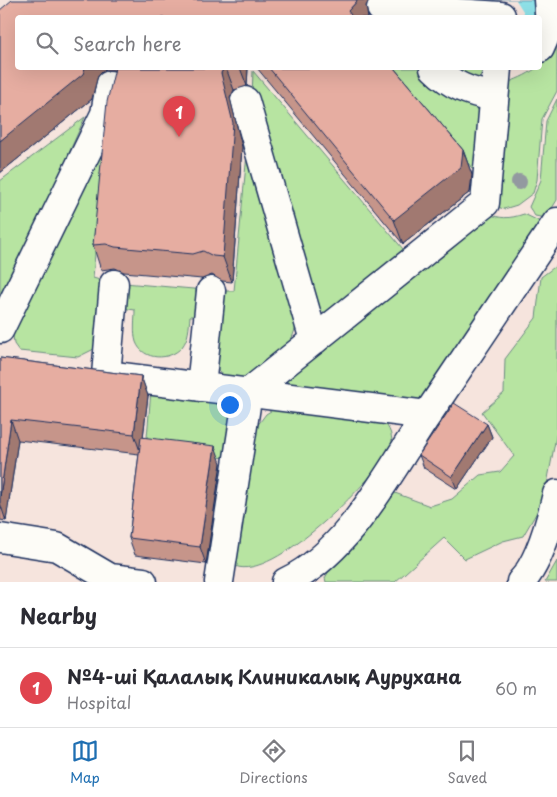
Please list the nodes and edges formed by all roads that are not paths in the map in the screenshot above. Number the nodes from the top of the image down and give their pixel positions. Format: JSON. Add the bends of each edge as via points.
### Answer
{"nodes":[{"id":1,"x":548,"y":0,"type":"edge"},
{"id":2,"x":381,"y":8,"type":"dead end"},
{"id":3,"x":416,"y":9,"type":"edge"},
{"id":4,"x":502,"y":11,"type":"edge"},
{"id":5,"x":542,"y":43,"type":"edge"},
{"id":6,"x":436,"y":70,"type":"edge"},
{"id":7,"x":501,"y":70,"type":"edge"},
{"id":8,"x":110,"y":84,"type":"edge"},
{"id":9,"x":494,"y":97,"type":"junction"},
{"id":10,"x":246,"y":101,"type":"dead end"},
{"id":11,"x":557,"y":222,"type":"edge"},
{"id":12,"x":114,"y":284,"type":"dead end"},
{"id":13,"x":211,"y":291,"type":"dead end"},
{"id":14,"x":0,"y":329,"type":"edge"},
{"id":15,"x":314,"y":340,"type":"junction"},
{"id":16,"x":77,"y":371,"type":"edge"},
{"id":17,"x":106,"y":375,"type":"junction"},
{"id":18,"x":201,"y":387,"type":"junction"},
{"id":19,"x":248,"y":393,"type":"junction"},
{"id":20,"x":427,"y":415,"type":"junction"},
{"id":21,"x":557,"y":494,"type":"edge"},
{"id":22,"x":0,"y":538,"type":"edge"},
{"id":23,"x":143,"y":582,"type":"edge"},
{"id":24,"x":219,"y":582,"type":"edge"},
{"id":25,"x":286,"y":582,"type":"edge"},
{"id":26,"x":522,"y":582,"type":"edge"}],
"edges":[{"from":1,"to":5,"type":"lane","via":[[550,25]]},
{"from":2,"to":3,"type":"lane"},
{"from":3,"to":4,"type":"lane","via":[[461,14]]},
{"from":6,"to":9,"type":"lane","via":[[446,80],[468,92]]},
{"from":7,"to":9,"type":"lane"},
{"from":8,"to":14,"type":"lane","via":[[105,114]]},
{"from":9,"to":15,"type":"lane","via":[[485,203]]},
{"from":10,"to":15,"type":"lane"},
{"from":11,"to":20,"type":"lane"},
{"from":12,"to":17,"type":"lane"},
{"from":13,"to":18,"type":"lane"},
{"from":15,"to":19,"type":"lane"},
{"from":16,"to":17,"type":"lane"},
{"from":17,"to":18,"type":"lane"},
{"from":18,"to":19,"type":"lane"},
{"from":19,"to":20,"type":"lane"},
{"from":19,"to":24,"type":"lane"},
{"from":20,"to":25,"type":"lane","via":[[357,519],[324,558]]},
{"from":21,"to":26,"type":"lane","via":[[551,519],[529,574]]},
{"from":22,"to":23,"type":"lane","via":[[57,547],[110,578]]}]}
